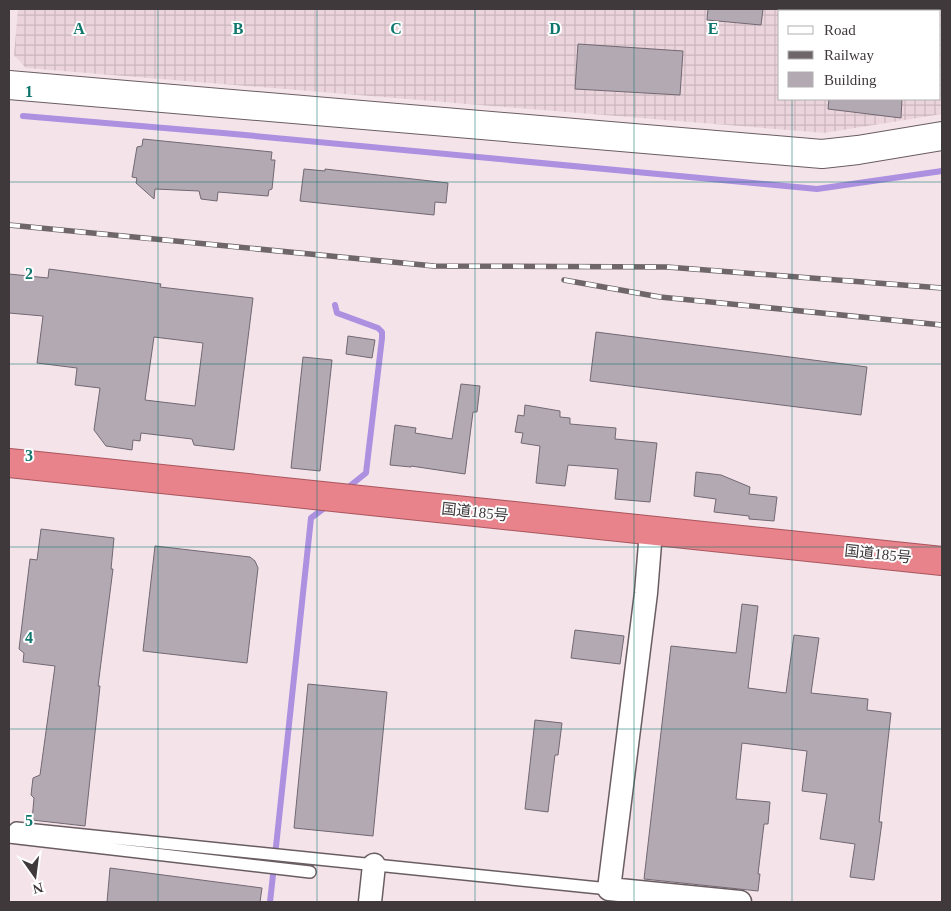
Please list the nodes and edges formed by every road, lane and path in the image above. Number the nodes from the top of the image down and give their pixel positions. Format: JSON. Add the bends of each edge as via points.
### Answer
{"nodes":[{"id":1,"x":9,"y":84,"type":"edge"},
{"id":2,"x":942,"y":136,"type":"edge"},
{"id":3,"x":9,"y":463,"type":"edge"},
{"id":4,"x":651,"y":531,"type":"junction"},
{"id":5,"x":942,"y":560,"type":"edge"},
{"id":6,"x":9,"y":836,"type":"edge"},
{"id":7,"x":374,"y":865,"type":"junction"},
{"id":8,"x":310,"y":872,"type":"dead end"},
{"id":9,"x":616,"y":894,"type":"edge"},
{"id":10,"x":370,"y":902,"type":"edge"},
{"id":11,"x":740,"y":902,"type":"edge"}],
"edges":[{"from":1,"to":2,"type":"street","via":[[822,154]]},
{"from":3,"to":4,"type":"highway","name":"国道185号"},
{"from":4,"to":5,"type":"highway","name":"国道185号"},
{"from":4,"to":9,"type":"street"},
{"from":6,"to":7,"type":"lane","via":[[16,828]]},
{"from":6,"to":8,"type":"lane"},
{"from":7,"to":9,"type":"lane"},
{"from":7,"to":10,"type":"street"},
{"from":9,"to":11,"type":"street"}]}
